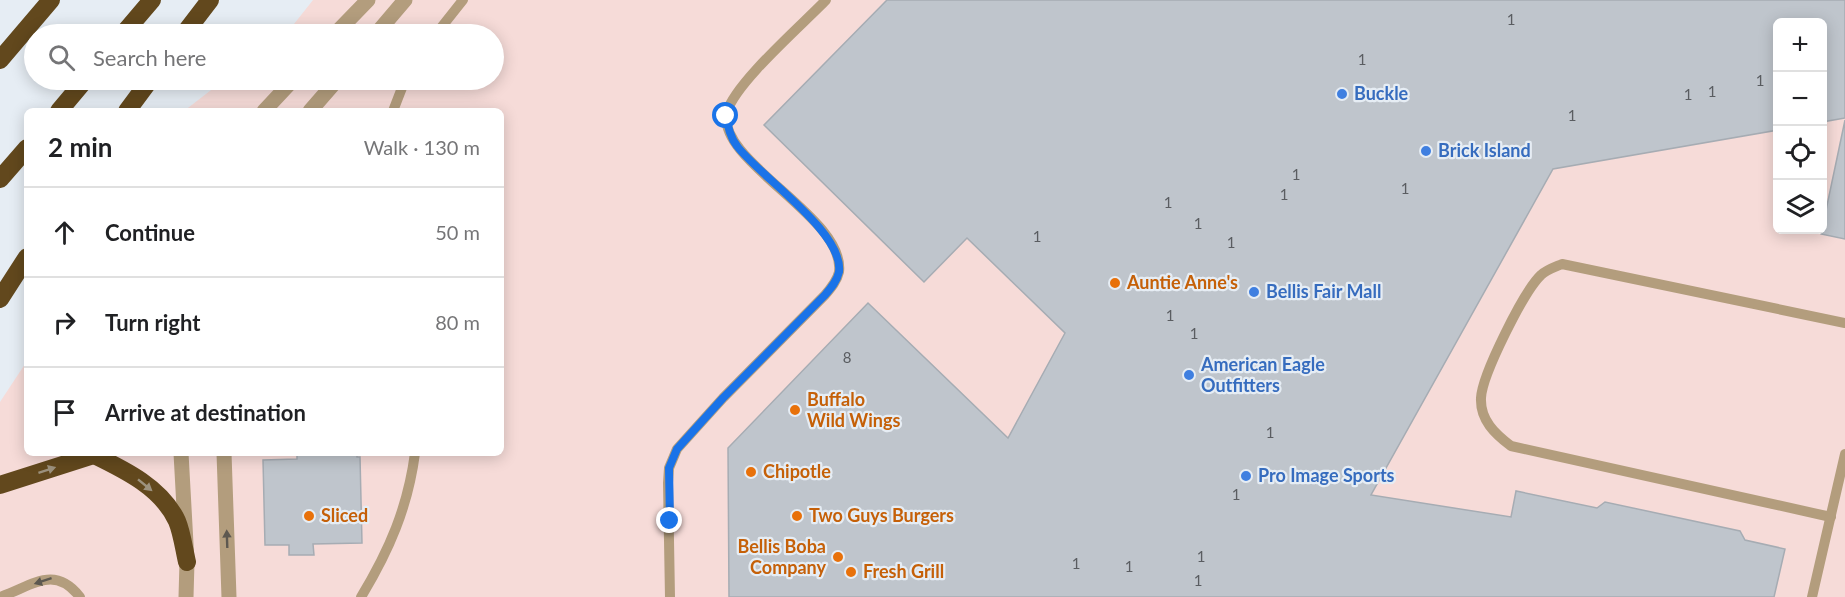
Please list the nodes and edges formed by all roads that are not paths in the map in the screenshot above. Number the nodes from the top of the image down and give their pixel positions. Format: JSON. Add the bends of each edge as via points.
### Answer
{"nodes":[{"id":1,"x":51,"y":0,"type":"edge"},
{"id":2,"x":152,"y":0,"type":"edge"},
{"id":3,"x":210,"y":0,"type":"edge"},
{"id":4,"x":368,"y":0,"type":"edge"},
{"id":5,"x":405,"y":0,"type":"edge"},
{"id":6,"x":464,"y":0,"type":"edge"},
{"id":7,"x":826,"y":0,"type":"edge"},
{"id":8,"x":31,"y":24,"type":"edge"},
{"id":9,"x":132,"y":24,"type":"edge"},
{"id":10,"x":192,"y":24,"type":"edge"},
{"id":11,"x":345,"y":24,"type":"edge"},
{"id":12,"x":385,"y":24,"type":"edge"},
{"id":13,"x":444,"y":24,"type":"edge"},
{"id":14,"x":24,"y":32,"type":"edge"},
{"id":15,"x":0,"y":60,"type":"edge"},
{"id":16,"x":76,"y":90,"type":"edge"},
{"id":17,"x":143,"y":90,"type":"edge"},
{"id":18,"x":284,"y":90,"type":"edge"},
{"id":19,"x":328,"y":90,"type":"edge"},
{"id":20,"x":401,"y":90,"type":"edge"},
{"id":21,"x":61,"y":108,"type":"edge"},
{"id":22,"x":129,"y":108,"type":"edge"},
{"id":23,"x":267,"y":108,"type":"edge"},
{"id":24,"x":312,"y":108,"type":"edge"},
{"id":25,"x":394,"y":108,"type":"edge"},
{"id":26,"x":24,"y":151,"type":"edge"},
{"id":27,"x":0,"y":179,"type":"edge"},
{"id":28,"x":24,"y":262,"type":"edge"},
{"id":29,"x":0,"y":299,"type":"edge"},
{"id":30,"x":1845,"y":323,"type":"edge"},
{"id":31,"x":1845,"y":454,"type":"edge"},
{"id":32,"x":91,"y":456,"type":"edge"},
{"id":33,"x":100,"y":456,"type":"edge"},
{"id":34,"x":181,"y":456,"type":"edge"},
{"id":35,"x":224,"y":456,"type":"edge"},
{"id":36,"x":415,"y":456,"type":"edge"},
{"id":37,"x":0,"y":485,"type":"edge"},
{"id":38,"x":1831,"y":517,"type":"junction"},
{"id":39,"x":187,"y":562,"type":"junction"},
{"id":40,"x":16,"y":594,"type":"edge"},
{"id":41,"x":0,"y":597,"type":"edge"},
{"id":42,"x":80,"y":597,"type":"edge"},
{"id":43,"x":186,"y":597,"type":"edge"},
{"id":44,"x":228,"y":597,"type":"edge"},
{"id":45,"x":361,"y":597,"type":"edge"},
{"id":46,"x":670,"y":597,"type":"edge"},
{"id":47,"x":1812,"y":597,"type":"edge"}],
"edges":[{"from":1,"to":8,"type":"highway"},
{"from":2,"to":9,"type":"highway"},
{"from":3,"to":10,"type":"highway"},
{"from":4,"to":11,"type":"street"},
{"from":5,"to":12,"type":"street"},
{"from":6,"to":13,"type":"lane"},
{"from":7,"to":46,"type":"lane","via":[[745,84],[726,116],[736,145],[823,232],[839,271],[825,295],[677,449],[668,483]]},
{"from":14,"to":15,"type":"highway"},
{"from":16,"to":21,"type":"highway"},
{"from":17,"to":22,"type":"highway"},
{"from":18,"to":23,"type":"street"},
{"from":19,"to":24,"type":"street"},
{"from":20,"to":25,"type":"lane"},
{"from":26,"to":27,"type":"highway"},
{"from":28,"to":29,"type":"highway"},
{"from":30,"to":38,"type":"lane","via":[[1562,264],[1542,274],[1528,292],[1486,374],[1481,399],[1495,435],[1511,446]]},
{"from":31,"to":38,"type":"lane"},
{"from":37,"to":32,"type":"highway","one_way":true},
{"from":33,"to":39,"type":"highway","one_way":true,"via":[[128,472],[168,506],[177,522]]},
{"from":34,"to":39,"type":"street"},
{"from":44,"to":35,"type":"street","one_way":true},
{"from":36,"to":45,"type":"lane","via":[[403,514],[387,554]]},
{"from":38,"to":47,"type":"lane"},
{"from":39,"to":43,"type":"street"},
{"from":40,"to":41,"type":"lane"},
{"from":42,"to":40,"type":"lane","one_way":true,"via":[[62,580],[51,578]]}]}
